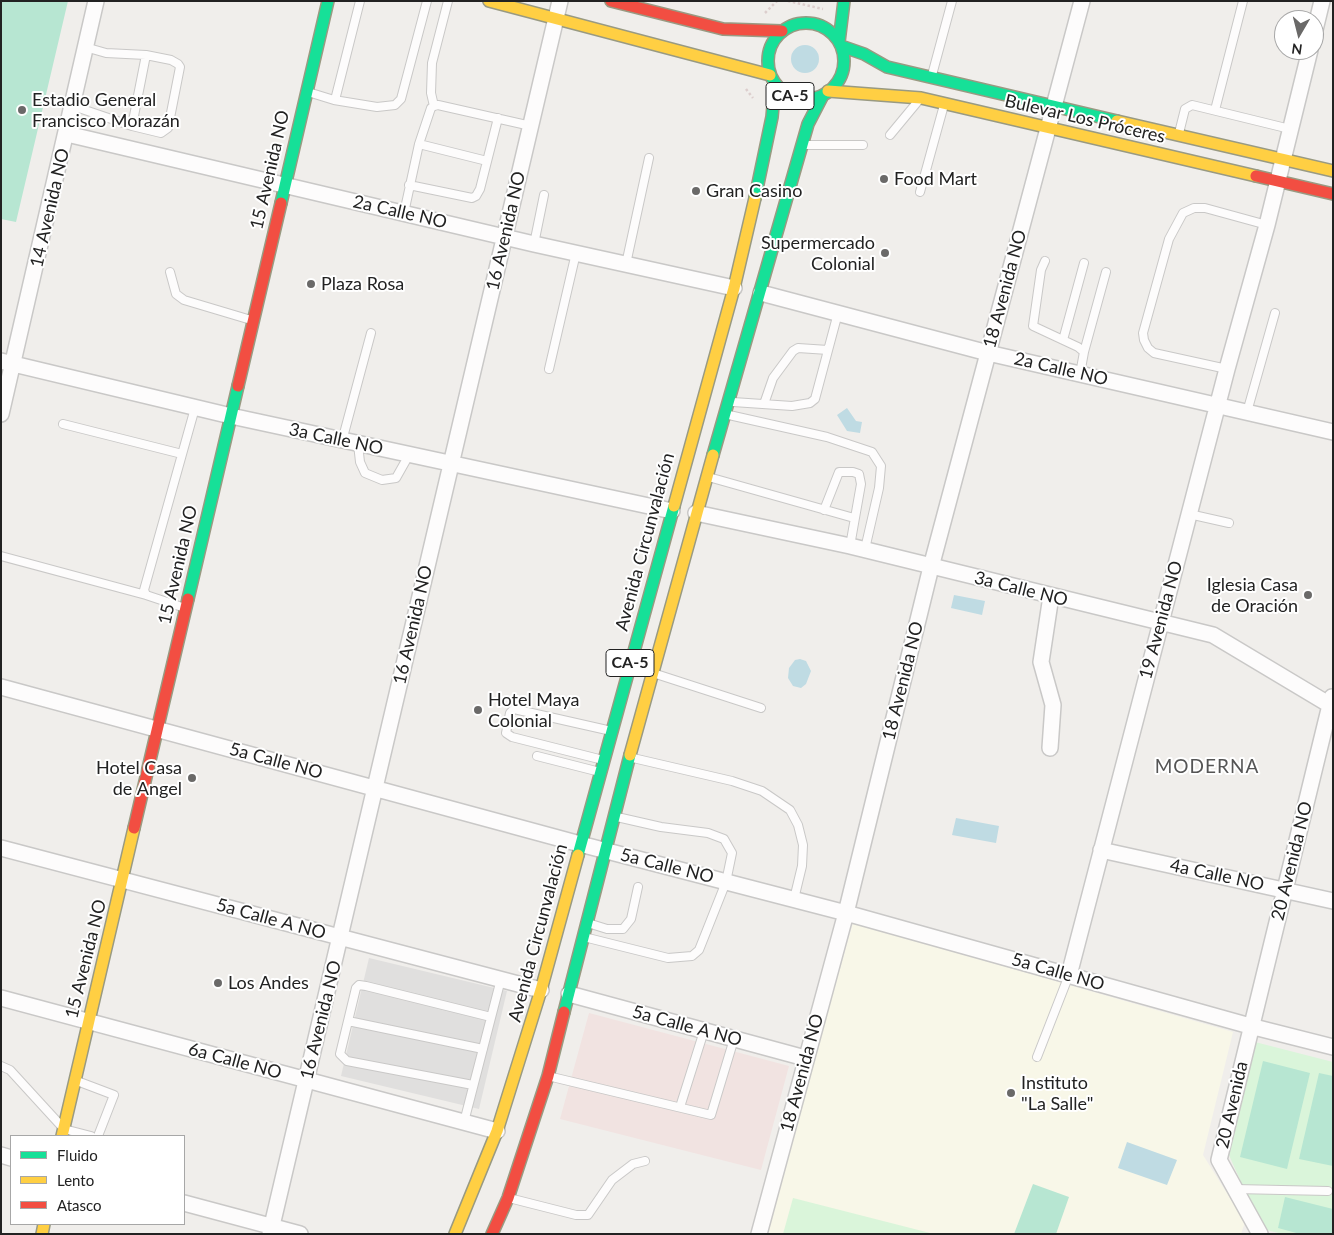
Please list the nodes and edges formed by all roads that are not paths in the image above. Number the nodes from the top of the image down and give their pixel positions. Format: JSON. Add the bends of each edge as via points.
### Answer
{"nodes":[{"id":1,"x":96,"y":1,"type":"edge"},
{"id":2,"x":328,"y":1,"type":"edge"},
{"id":3,"x":360,"y":1,"type":"edge"},
{"id":4,"x":427,"y":1,"type":"edge"},
{"id":5,"x":448,"y":1,"type":"edge"},
{"id":6,"x":489,"y":1,"type":"edge"},
{"id":7,"x":560,"y":1,"type":"edge"},
{"id":8,"x":611,"y":1,"type":"edge"},
{"id":9,"x":844,"y":1,"type":"edge"},
{"id":10,"x":952,"y":1,"type":"edge"},
{"id":11,"x":1082,"y":1,"type":"edge"},
{"id":12,"x":1243,"y":1,"type":"edge"},
{"id":13,"x":643,"y":5,"type":"edge"},
{"id":14,"x":795,"y":12,"type":"dead end"},
{"id":15,"x":556,"y":17,"type":"junction"},
{"id":16,"x":784,"y":30,"type":"junction"},
{"id":17,"x":840,"y":44,"type":"junction"},
{"id":18,"x":85,"y":47,"type":"junction"},
{"id":19,"x":146,"y":55,"type":"junction"},
{"id":20,"x":1307,"y":60,"type":"edge"},
{"id":21,"x":931,"y":77,"type":"junction"},
{"id":22,"x":772,"y":79,"type":"junction"},
{"id":23,"x":306,"y":92,"type":"junction"},
{"id":24,"x":826,"y":93,"type":"junction"},
{"id":25,"x":921,"y":98,"type":"junction"},
{"id":26,"x":336,"y":100,"type":"junction"},
{"id":27,"x":944,"y":104,"type":"junction"},
{"id":28,"x":73,"y":106,"type":"junction"},
{"id":29,"x":434,"y":106,"type":"junction"},
{"id":30,"x":1053,"y":107,"type":"junction"},
{"id":31,"x":1215,"y":110,"type":"junction"},
{"id":32,"x":498,"y":118,"type":"junction"},
{"id":33,"x":132,"y":126,"type":"junction"},
{"id":34,"x":531,"y":126,"type":"junction"},
{"id":35,"x":1048,"y":128,"type":"junction"},
{"id":36,"x":1290,"y":129,"type":"junction"},
{"id":37,"x":67,"y":134,"type":"junction"},
{"id":38,"x":890,"y":135,"type":"dead end"},
{"id":39,"x":1178,"y":135,"type":"junction"},
{"id":40,"x":419,"y":144,"type":"junction"},
{"id":41,"x":802,"y":144,"type":"junction"},
{"id":42,"x":863,"y":145,"type":"dead end"},
{"id":43,"x":649,"y":158,"type":"dead end"},
{"id":44,"x":1283,"y":159,"type":"junction"},
{"id":45,"x":487,"y":161,"type":"junction"},
{"id":46,"x":1333,"y":170,"type":"edge"},
{"id":47,"x":1278,"y":181,"type":"junction"},
{"id":48,"x":409,"y":185,"type":"junction"},
{"id":49,"x":284,"y":186,"type":"junction"},
{"id":50,"x":920,"y":192,"type":"dead end"},
{"id":51,"x":1333,"y":194,"type":"edge"},
{"id":52,"x":544,"y":195,"type":"dead end"},
{"id":53,"x":404,"y":213,"type":"junction"},
{"id":54,"x":1267,"y":224,"type":"junction"},
{"id":55,"x":505,"y":236,"type":"junction"},
{"id":56,"x":534,"y":244,"type":"junction"},
{"id":57,"x":576,"y":253,"type":"junction"},
{"id":58,"x":1045,"y":261,"type":"dead end"},
{"id":59,"x":1084,"y":263,"type":"dead end"},
{"id":60,"x":626,"y":264,"type":"junction"},
{"id":61,"x":170,"y":272,"type":"dead end"},
{"id":62,"x":1106,"y":272,"type":"dead end"},
{"id":63,"x":734,"y":288,"type":"junction"},
{"id":64,"x":761,"y":293,"type":"junction"},
{"id":65,"x":838,"y":313,"type":"junction"},
{"id":66,"x":1275,"y":313,"type":"dead end"},
{"id":67,"x":253,"y":320,"type":"junction"},
{"id":68,"x":371,"y":333,"type":"dead end"},
{"id":69,"x":1063,"y":340,"type":"junction"},
{"id":70,"x":828,"y":350,"type":"junction"},
{"id":71,"x":988,"y":352,"type":"junction"},
{"id":72,"x":1084,"y":352,"type":"junction"},
{"id":73,"x":7,"y":362,"type":"edge"},
{"id":74,"x":549,"y":369,"type":"dead end"},
{"id":75,"x":1227,"y":369,"type":"junction"},
{"id":76,"x":1080,"y":374,"type":"junction"},
{"id":77,"x":730,"y":402,"type":"junction"},
{"id":78,"x":764,"y":404,"type":"junction"},
{"id":79,"x":1217,"y":405,"type":"junction"},
{"id":80,"x":195,"y":408,"type":"junction"},
{"id":81,"x":1247,"y":412,"type":"junction"},
{"id":82,"x":1,"y":414,"type":"edge"},
{"id":83,"x":726,"y":414,"type":"junction"},
{"id":84,"x":230,"y":416,"type":"junction"},
{"id":85,"x":63,"y":424,"type":"dead end"},
{"id":86,"x":1333,"y":432,"type":"edge"},
{"id":87,"x":342,"y":440,"type":"junction"},
{"id":88,"x":358,"y":444,"type":"junction"},
{"id":89,"x":182,"y":454,"type":"junction"},
{"id":90,"x":408,"y":455,"type":"junction"},
{"id":91,"x":451,"y":464,"type":"junction"},
{"id":92,"x":708,"y":476,"type":"junction"},
{"id":93,"x":824,"y":510,"type":"junction"},
{"id":94,"x":672,"y":511,"type":"junction"},
{"id":95,"x":696,"y":513,"type":"junction"},
{"id":96,"x":1189,"y":514,"type":"junction"},
{"id":97,"x":854,"y":518,"type":"junction"},
{"id":98,"x":1229,"y":523,"type":"dead end"},
{"id":99,"x":857,"y":548,"type":"junction"},
{"id":100,"x":1,"y":556,"type":"edge"},
{"id":101,"x":931,"y":567,"type":"junction"},
{"id":102,"x":146,"y":595,"type":"junction"},
{"id":103,"x":1051,"y":596,"type":"junction"},
{"id":104,"x":186,"y":608,"type":"junction"},
{"id":105,"x":1161,"y":623,"type":"junction"},
{"id":106,"x":652,"y":673,"type":"junction"},
{"id":107,"x":1,"y":687,"type":"edge"},
{"id":108,"x":1331,"y":700,"type":"edge"},
{"id":109,"x":761,"y":708,"type":"dead end"},
{"id":110,"x":157,"y":729,"type":"junction"},
{"id":111,"x":612,"y":731,"type":"junction"},
{"id":112,"x":1050,"y":748,"type":"dead end"},
{"id":113,"x":537,"y":756,"type":"dead end"},
{"id":114,"x":629,"y":757,"type":"junction"},
{"id":115,"x":602,"y":766,"type":"junction"},
{"id":116,"x":375,"y":788,"type":"junction"},
{"id":117,"x":614,"y":816,"type":"junction"},
{"id":118,"x":580,"y":844,"type":"junction"},
{"id":119,"x":1,"y":848,"type":"edge"},
{"id":120,"x":605,"y":850,"type":"junction"},
{"id":121,"x":1101,"y":850,"type":"junction"},
{"id":122,"x":124,"y":880,"type":"junction"},
{"id":123,"x":726,"y":882,"type":"junction"},
{"id":124,"x":638,"y":887,"type":"dead end"},
{"id":125,"x":1285,"y":890,"type":"junction"},
{"id":126,"x":794,"y":899,"type":"junction"},
{"id":127,"x":1333,"y":901,"type":"edge"},
{"id":128,"x":846,"y":913,"type":"junction"},
{"id":129,"x":587,"y":922,"type":"junction"},
{"id":130,"x":342,"y":937,"type":"junction"},
{"id":131,"x":583,"y":937,"type":"junction"},
{"id":132,"x":1069,"y":975,"type":"junction"},
{"id":133,"x":501,"y":979,"type":"junction"},
{"id":134,"x":541,"y":990,"type":"junction"},
{"id":135,"x":569,"y":994,"type":"junction"},
{"id":136,"x":1,"y":998,"type":"edge"},
{"id":137,"x":491,"y":1017,"type":"junction"},
{"id":138,"x":348,"y":1021,"type":"junction"},
{"id":139,"x":89,"y":1022,"type":"junction"},
{"id":140,"x":1250,"y":1026,"type":"junction"},
{"id":141,"x":704,"y":1031,"type":"junction"},
{"id":142,"x":734,"y":1039,"type":"junction"},
{"id":143,"x":1333,"y":1047,"type":"edge"},
{"id":144,"x":482,"y":1049,"type":"junction"},
{"id":145,"x":1037,"y":1057,"type":"dead end"},
{"id":146,"x":805,"y":1058,"type":"junction"},
{"id":147,"x":1,"y":1066,"type":"edge"},
{"id":148,"x":548,"y":1076,"type":"junction"},
{"id":149,"x":75,"y":1080,"type":"junction"},
{"id":150,"x":306,"y":1080,"type":"junction"},
{"id":151,"x":472,"y":1085,"type":"junction"},
{"id":152,"x":680,"y":1107,"type":"junction"},
{"id":153,"x":464,"y":1122,"type":"junction"},
{"id":154,"x":497,"y":1131,"type":"junction"},
{"id":155,"x":63,"y":1133,"type":"edge"},
{"id":156,"x":82,"y":1135,"type":"edge"},
{"id":157,"x":98,"y":1135,"type":"edge"},
{"id":158,"x":645,"y":1161,"type":"dead end"},
{"id":159,"x":1235,"y":1189,"type":"junction"},
{"id":160,"x":1328,"y":1191,"type":"dead end"},
{"id":161,"x":508,"y":1198,"type":"junction"},
{"id":162,"x":185,"y":1203,"type":"edge"},
{"id":163,"x":271,"y":1230,"type":"edge"},
{"id":164,"x":300,"y":1234,"type":"edge"},
{"id":165,"x":455,"y":1234,"type":"edge"},
{"id":166,"x":492,"y":1234,"type":"edge"},
{"id":167,"x":759,"y":1234,"type":"edge"},
{"id":168,"x":1260,"y":1234,"type":"edge"}],
"edges":[{"from":1,"to":18,"type":"street","name":"14 Avenida NO"},
{"from":2,"to":23,"type":"main road","name":"15 Avenida NO"},
{"from":3,"to":26,"type":"lane"},
{"from":4,"to":26,"type":"lane","via":[[401,99],[395,105],[377,108]]},
{"from":5,"to":29,"type":"lane","via":[[432,63]]},
{"from":6,"to":15,"type":"main road"},
{"from":7,"to":15,"type":"street","name":"16 Avenida NO"},
{"from":8,"to":13,"type":"main road"},
{"from":9,"to":17,"type":"main road","number":"CA-5"},
{"from":10,"to":21,"type":"lane"},
{"from":11,"to":30,"type":"street","name":"18 Avenida NO"},
{"from":12,"to":31,"type":"lane"},
{"from":13,"to":16,"type":"main road","via":[[723,28]]},
{"from":14,"to":16,"type":"main road","number":"CA-5"},
{"from":15,"to":22,"type":"main road"},
{"from":15,"to":34,"type":"street","name":"16 Avenida NO"},
{"from":16,"to":17,"type":"main road","via":[[803,23],[821,26]]},
{"from":16,"to":22,"type":"main road","number":"CA-5","via":[[772,42],[768,54]]},
{"from":17,"to":21,"type":"main road","name":"Bulevar Los Próceres","via":[[887,67]]},
{"from":17,"to":24,"type":"main road","number":"CA-5","via":[[843,69],[839,79]]},
{"from":18,"to":19,"type":"lane","via":[[106,53]]},
{"from":18,"to":28,"type":"street","name":"14 Avenida NO"},
{"from":19,"to":33,"type":"lane"},
{"from":19,"to":33,"type":"lane","via":[[171,60],[180,67],[165,132]]},
{"from":20,"to":36,"type":"street","name":"19 Avenida NO"},
{"from":21,"to":30,"type":"main road","name":"Bulevar Los Próceres"},
{"from":22,"to":24,"type":"main road","number":"CA-5","via":[[792,96],[808,98]]},
{"from":22,"to":63,"type":"main road","name":"Avenida Circunvalación","number":"CA-5","via":[[772,117]]},
{"from":23,"to":26,"type":"lane"},
{"from":23,"to":49,"type":"main road","name":"15 Avenida NO"},
{"from":24,"to":25,"type":"main road","name":"Bulevar Los Próceres"},
{"from":24,"to":41,"type":"main road","number":"CA-5","via":[[808,124]]},
{"from":25,"to":27,"type":"main road","name":"Bulevar Los Próceres"},
{"from":25,"to":38,"type":"lane"},
{"from":27,"to":35,"type":"main road","name":"Bulevar Los Próceres"},
{"from":27,"to":50,"type":"lane"},
{"from":28,"to":33,"type":"lane"},
{"from":28,"to":37,"type":"street","name":"14 Avenida NO"},
{"from":29,"to":32,"type":"lane","via":[[438,104]]},
{"from":29,"to":40,"type":"lane"},
{"from":30,"to":35,"type":"street","name":"18 Avenida NO"},
{"from":30,"to":39,"type":"main road","name":"Bulevar Los Próceres"},
{"from":31,"to":36,"type":"lane"},
{"from":31,"to":39,"type":"lane","via":[[1187,106]]},
{"from":32,"to":34,"type":"lane"},
{"from":32,"to":45,"type":"lane"},
{"from":34,"to":55,"type":"street","name":"16 Avenida NO"},
{"from":35,"to":47,"type":"main road","name":"Bulevar Los Próceres"},
{"from":35,"to":71,"type":"street","name":"18 Avenida NO"},
{"from":36,"to":44,"type":"street","name":"19 Avenida NO"},
{"from":37,"to":49,"type":"street","name":"2a Calle NO"},
{"from":37,"to":73,"type":"street","name":"14 Avenida NO"},
{"from":39,"to":44,"type":"main road","name":"Bulevar Los Próceres"},
{"from":40,"to":45,"type":"lane"},
{"from":40,"to":48,"type":"lane"},
{"from":41,"to":42,"type":"lane"},
{"from":41,"to":64,"type":"main road","number":"CA-5"},
{"from":43,"to":60,"type":"lane"},
{"from":44,"to":46,"type":"main road","name":"Bulevar Los Próceres"},
{"from":44,"to":47,"type":"street","name":"19 Avenida NO"},
{"from":45,"to":48,"type":"lane","via":[[480,189],[472,198]]},
{"from":47,"to":51,"type":"main road","name":"Bulevar Los Próceres"},
{"from":47,"to":54,"type":"street","name":"19 Avenida NO"},
{"from":48,"to":53,"type":"lane"},
{"from":49,"to":53,"type":"street","name":"2a Calle NO"},
{"from":49,"to":67,"type":"main road","name":"15 Avenida NO"},
{"from":52,"to":56,"type":"lane"},
{"from":53,"to":55,"type":"street","name":"2a Calle NO"},
{"from":54,"to":75,"type":"street","name":"19 Avenida NO"},
{"from":54,"to":75,"type":"lane","via":[[1205,208],[1194,208],[1183,214],[1169,239],[1143,333],[1148,348],[1154,353]]},
{"from":55,"to":56,"type":"street","name":"2a Calle NO"},
{"from":55,"to":91,"type":"street","name":"16 Avenida NO"},
{"from":56,"to":57,"type":"street","name":"2a Calle NO"},
{"from":57,"to":60,"type":"street","name":"2a Calle NO"},
{"from":57,"to":74,"type":"lane"},
{"from":58,"to":69,"type":"lane","via":[[1033,326]]},
{"from":59,"to":69,"type":"lane"},
{"from":60,"to":63,"type":"street","name":"2a Calle NO"},
{"from":61,"to":67,"type":"lane","via":[[176,294],[184,300]]},
{"from":62,"to":72,"type":"lane"},
{"from":63,"to":94,"type":"main road","name":"Avenida Circunvalación","number":"CA-5"},
{"from":64,"to":65,"type":"street","name":"2a Calle NO"},
{"from":64,"to":77,"type":"main road","number":"CA-5"},
{"from":65,"to":70,"type":"lane"},
{"from":65,"to":71,"type":"street","name":"2a Calle NO"},
{"from":66,"to":81,"type":"lane"},
{"from":67,"to":84,"type":"main road","name":"15 Avenida NO"},
{"from":68,"to":87,"type":"lane"},
{"from":69,"to":72,"type":"lane"},
{"from":70,"to":78,"type":"lane","via":[[798,348],[793,351],[773,378]]},
{"from":70,"to":78,"type":"lane","via":[[815,399],[792,406]]},
{"from":71,"to":76,"type":"street","name":"2a Calle NO"},
{"from":71,"to":101,"type":"street","name":"18 Avenida NO"},
{"from":72,"to":76,"type":"lane"},
{"from":73,"to":80,"type":"street","name":"3a Calle NO"},
{"from":73,"to":82,"type":"street","name":"14 Avenida NO"},
{"from":75,"to":79,"type":"street","name":"19 Avenida NO"},
{"from":76,"to":79,"type":"street","name":"2a Calle NO"},
{"from":77,"to":78,"type":"lane"},
{"from":77,"to":83,"type":"main road","number":"CA-5"},
{"from":79,"to":81,"type":"street","name":"2a Calle NO"},
{"from":79,"to":96,"type":"street","name":"19 Avenida NO"},
{"from":80,"to":84,"type":"street","name":"3a Calle NO"},
{"from":80,"to":89,"type":"lane"},
{"from":81,"to":86,"type":"street","name":"2a Calle NO"},
{"from":83,"to":92,"type":"main road","number":"CA-5"},
{"from":83,"to":99,"type":"lane","via":[[828,436],[872,452],[881,466],[879,488]]},
{"from":84,"to":87,"type":"street","name":"3a Calle NO"},
{"from":84,"to":104,"type":"main road","name":"15 Avenida NO"},
{"from":85,"to":89,"type":"lane"},
{"from":87,"to":88,"type":"street","name":"3a Calle NO"},
{"from":88,"to":90,"type":"street","name":"3a Calle NO"},
{"from":88,"to":90,"type":"lane","via":[[365,473],[382,480],[396,478]]},
{"from":89,"to":102,"type":"lane","via":[[145,584]]},
{"from":90,"to":91,"type":"street","name":"3a Calle NO"},
{"from":91,"to":94,"type":"street","name":"3a Calle NO"},
{"from":91,"to":116,"type":"street","name":"16 Avenida NO"},
{"from":92,"to":93,"type":"lane"},
{"from":92,"to":95,"type":"main road","number":"CA-5"},
{"from":93,"to":97,"type":"lane"},
{"from":93,"to":97,"type":"lane","via":[[839,472],[853,472],[859,474],[861,484]]},
{"from":94,"to":111,"type":"main road","name":"Avenida Circunvalación","number":"CA-5"},
{"from":95,"to":99,"type":"street","name":"3a Calle NO"},
{"from":95,"to":106,"type":"main road","number":"CA-5"},
{"from":96,"to":98,"type":"lane"},
{"from":96,"to":105,"type":"street","name":"19 Avenida NO"},
{"from":97,"to":99,"type":"lane"},
{"from":99,"to":101,"type":"street","name":"3a Calle NO"},
{"from":100,"to":102,"type":"lane"},
{"from":101,"to":103,"type":"street","name":"3a Calle NO"},
{"from":101,"to":128,"type":"street","name":"18 Avenida NO"},
{"from":102,"to":104,"type":"lane"},
{"from":103,"to":105,"type":"street","name":"3a Calle NO"},
{"from":103,"to":112,"type":"street","via":[[1041,662],[1053,706]]},
{"from":104,"to":110,"type":"main road","name":"15 Avenida NO"},
{"from":105,"to":108,"type":"street","name":"3a Calle NO","via":[[1213,636]]},
{"from":105,"to":121,"type":"street","name":"19 Avenida NO"},
{"from":106,"to":109,"type":"lane"},
{"from":106,"to":114,"type":"main road","number":"CA-5"},
{"from":107,"to":110,"type":"street","name":"5a Calle NO"},
{"from":108,"to":125,"type":"street","name":"20 Avenida NO"},
{"from":110,"to":116,"type":"street","name":"5a Calle NO"},
{"from":110,"to":122,"type":"main road","name":"15 Avenida NO"},
{"from":111,"to":115,"type":"main road","name":"Avenida Circunvalación","number":"CA-5"},
{"from":111,"to":115,"type":"lane","via":[[514,709],[510,712],[506,734]]},
{"from":113,"to":115,"type":"lane"},
{"from":114,"to":117,"type":"main road","number":"CA-5"},
{"from":114,"to":126,"type":"lane","via":[[732,781],[762,791],[790,810],[798,824],[803,845]]},
{"from":115,"to":118,"type":"main road","name":"Avenida Circunvalación","number":"CA-5"},
{"from":116,"to":118,"type":"street","name":"5a Calle NO"},
{"from":116,"to":130,"type":"street","name":"16 Avenida NO"},
{"from":117,"to":120,"type":"main road","number":"CA-5"},
{"from":117,"to":123,"type":"lane","via":[[708,833],[724,839],[732,853]]},
{"from":118,"to":120,"type":"street","name":"5a Calle NO"},
{"from":118,"to":134,"type":"main road","name":"Avenida Circunvalación","number":"CA-5"},
{"from":119,"to":122,"type":"street","name":"5a Calle A NO"},
{"from":120,"to":123,"type":"street","name":"5a Calle NO"},
{"from":120,"to":129,"type":"main road","number":"CA-5"},
{"from":121,"to":125,"type":"street","name":"4a Calle NO"},
{"from":121,"to":132,"type":"street","name":"19 Avenida NO"},
{"from":122,"to":130,"type":"street","name":"5a Calle A NO"},
{"from":122,"to":139,"type":"main road","name":"15 Avenida NO"},
{"from":123,"to":126,"type":"street","name":"5a Calle NO"},
{"from":123,"to":131,"type":"lane","via":[[699,950],[692,956],[668,958]]},
{"from":124,"to":129,"type":"lane","via":[[631,919],[623,929],[607,930]]},
{"from":125,"to":127,"type":"street","name":"4a Calle NO"},
{"from":125,"to":140,"type":"street","name":"20 Avenida NO"},
{"from":126,"to":128,"type":"street","name":"5a Calle NO"},
{"from":128,"to":132,"type":"street","name":"5a Calle NO"},
{"from":128,"to":146,"type":"street","name":"18 Avenida NO"},
{"from":129,"to":131,"type":"main road","number":"CA-5"},
{"from":130,"to":133,"type":"street","name":"5a Calle A NO"},
{"from":130,"to":150,"type":"street","name":"16 Avenida NO"},
{"from":131,"to":135,"type":"main road","number":"CA-5"},
{"from":132,"to":140,"type":"street","name":"5a Calle NO"},
{"from":132,"to":145,"type":"lane","name":"19 Avenida NO"},
{"from":133,"to":134,"type":"street","name":"5a Calle A NO"},
{"from":133,"to":137,"type":"lane"},
{"from":134,"to":154,"type":"main road","name":"Avenida Circunvalación","number":"CA-5"},
{"from":135,"to":141,"type":"street","name":"5a Calle A NO"},
{"from":135,"to":148,"type":"main road","number":"CA-5"},
{"from":136,"to":139,"type":"street","name":"6a Calle NO"},
{"from":137,"to":138,"type":"lane","via":[[359,985]]},
{"from":137,"to":144,"type":"lane"},
{"from":138,"to":144,"type":"lane"},
{"from":138,"to":151,"type":"lane","via":[[340,1054],[347,1061]]},
{"from":139,"to":149,"type":"main road","name":"15 Avenida NO"},
{"from":139,"to":150,"type":"street","name":"6a Calle NO"},
{"from":140,"to":143,"type":"street","name":"5a Calle NO"},
{"from":140,"to":159,"type":"street","name":"20 Avenida","via":[[1219,1160]]},
{"from":141,"to":142,"type":"street","name":"5a Calle A NO"},
{"from":141,"to":152,"type":"lane"},
{"from":142,"to":146,"type":"street","name":"5a Calle A NO"},
{"from":142,"to":152,"type":"lane","via":[[711,1115]]},
{"from":144,"to":151,"type":"lane"},
{"from":146,"to":167,"type":"street","name":"18 Avenida NO"},
{"from":147,"to":155,"type":"lane","via":[[10,1070]]},
{"from":148,"to":152,"type":"lane"},
{"from":148,"to":161,"type":"main road","number":"CA-5"},
{"from":149,"to":155,"type":"main road","name":"15 Avenida NO"},
{"from":149,"to":157,"type":"lane","via":[[114,1095]]},
{"from":150,"to":153,"type":"street","name":"6a Calle NO"},
{"from":150,"to":163,"type":"street","name":"16 Avenida NO"},
{"from":151,"to":153,"type":"lane"},
{"from":153,"to":154,"type":"street","name":"6a Calle NO"},
{"from":154,"to":165,"type":"main road","name":"Avenida Circunvalación","number":"CA-5"},
{"from":155,"to":156,"type":"lane"},
{"from":158,"to":161,"type":"lane","via":[[633,1164],[612,1180],[588,1215]]},
{"from":159,"to":160,"type":"lane"},
{"from":159,"to":168,"type":"street","name":"20 Avenida"},
{"from":161,"to":166,"type":"main road","number":"CA-5"},
{"from":162,"to":163,"type":"street"},
{"from":163,"to":164,"type":"street"}]}
